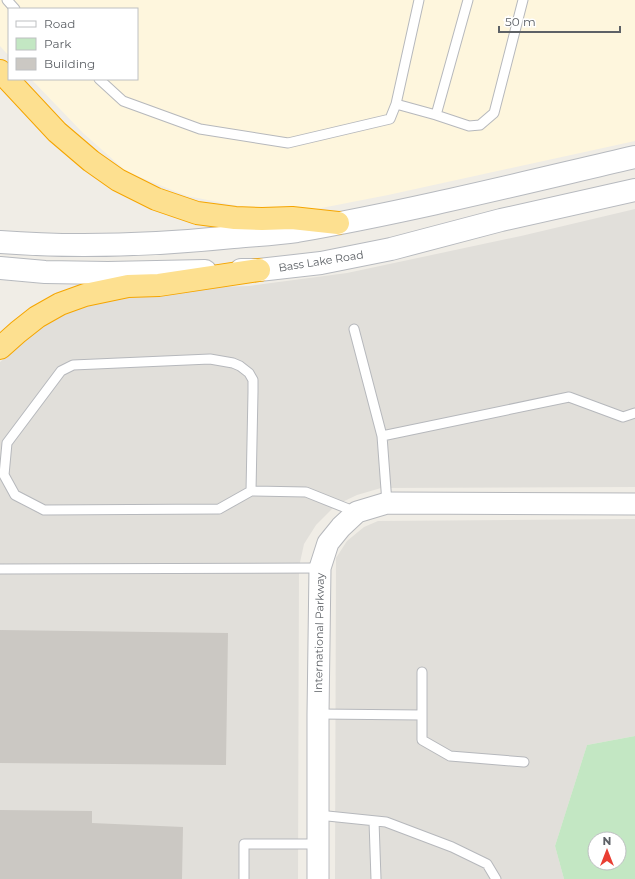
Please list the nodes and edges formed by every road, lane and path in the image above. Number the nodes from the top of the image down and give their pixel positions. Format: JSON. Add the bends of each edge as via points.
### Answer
{"nodes":[{"id":1,"x":7,"y":0,"type":"edge"},
{"id":2,"x":419,"y":0,"type":"edge"},
{"id":3,"x":468,"y":0,"type":"edge"},
{"id":4,"x":523,"y":0,"type":"edge"},
{"id":5,"x":13,"y":8,"type":"edge"},
{"id":6,"x":0,"y":71,"type":"edge"},
{"id":7,"x":8,"y":80,"type":"edge"},
{"id":8,"x":8,"y":80,"type":"edge"},
{"id":9,"x":100,"y":80,"type":"edge"},
{"id":10,"x":396,"y":104,"type":"junction"},
{"id":11,"x":436,"y":115,"type":"junction"},
{"id":12,"x":635,"y":157,"type":"edge"},
{"id":13,"x":635,"y":190,"type":"edge"},
{"id":14,"x":338,"y":223,"type":"junction"},
{"id":15,"x":0,"y":242,"type":"edge"},
{"id":16,"x":0,"y":268,"type":"edge"},
{"id":17,"x":260,"y":270,"type":"junction"},
{"id":18,"x":354,"y":329,"type":"dead end"},
{"id":19,"x":0,"y":348,"type":"edge"},
{"id":20,"x":635,"y":413,"type":"edge"},
{"id":21,"x":382,"y":436,"type":"junction"},
{"id":22,"x":251,"y":491,"type":"junction"},
{"id":23,"x":387,"y":503,"type":"junction"},
{"id":24,"x":635,"y":504,"type":"edge"},
{"id":25,"x":357,"y":512,"type":"junction"},
{"id":26,"x":320,"y":568,"type":"junction"},
{"id":27,"x":0,"y":569,"type":"edge"},
{"id":28,"x":422,"y":672,"type":"dead end"},
{"id":29,"x":318,"y":714,"type":"junction"},
{"id":30,"x":422,"y":715,"type":"junction"},
{"id":31,"x":524,"y":762,"type":"dead end"},
{"id":32,"x":318,"y":815,"type":"junction"},
{"id":33,"x":374,"y":820,"type":"junction"},
{"id":34,"x":318,"y":844,"type":"junction"},
{"id":35,"x":244,"y":879,"type":"edge"},
{"id":36,"x":318,"y":879,"type":"edge"},
{"id":37,"x":376,"y":879,"type":"edge"},
{"id":38,"x":496,"y":879,"type":"edge"}],
"edges":[{"from":1,"to":5,"type":"lane"},
{"from":2,"to":10,"type":"lane"},
{"from":3,"to":11,"type":"lane"},
{"from":4,"to":11,"type":"lane","via":[[494,113],[480,125],[470,126]]},
{"from":6,"to":8,"type":"highway"},
{"from":7,"to":14,"type":"highway","via":[[57,132],[91,161],[118,180],[156,199],[197,213],[235,218],[292,218]]},
{"from":9,"to":10,"type":"lane","via":[[123,101],[200,129],[288,143],[390,119]]},
{"from":10,"to":11,"type":"lane"},
{"from":12,"to":14,"type":"main road"},
{"from":13,"to":17,"type":"main road","name":"Bass Lake Road","via":[[501,220],[391,249],[321,263]]},
{"from":14,"to":15,"type":"main road","via":[[295,231],[162,243],[48,246]]},
{"from":16,"to":17,"type":"main road","name":"Bass Lake Road","via":[[108,273]]},
{"from":17,"to":19,"type":"highway","via":[[159,285],[128,286],[85,295],[60,304],[37,317]]},
{"from":18,"to":21,"type":"lane"},
{"from":20,"to":21,"type":"lane","via":[[623,416],[569,397]]},
{"from":21,"to":23,"type":"lane"},
{"from":22,"to":22,"type":"lane","via":[[253,380],[240,366],[210,359],[73,365],[61,371],[8,444],[4,475],[15,495],[44,510],[219,509]]},
{"from":22,"to":25,"type":"lane","via":[[306,492]]},
{"from":23,"to":24,"type":"street","name":"International Parkway"},
{"from":23,"to":25,"type":"street","name":"International Parkway"},
{"from":25,"to":26,"type":"street","name":"International Parkway","via":[[328,543]]},
{"from":26,"to":27,"type":"lane"},
{"from":26,"to":29,"type":"street","name":"International Parkway"},
{"from":28,"to":30,"type":"lane"},
{"from":29,"to":30,"type":"lane"},
{"from":29,"to":32,"type":"street","name":"International Parkway"},
{"from":30,"to":31,"type":"lane","via":[[422,740],[450,756]]},
{"from":32,"to":33,"type":"lane"},
{"from":32,"to":34,"type":"street","name":"International Parkway"},
{"from":33,"to":37,"type":"lane"},
{"from":33,"to":38,"type":"lane","via":[[415,833],[487,864]]},
{"from":34,"to":35,"type":"lane","via":[[244,844]]},
{"from":34,"to":36,"type":"street","name":"International Parkway"}]}
